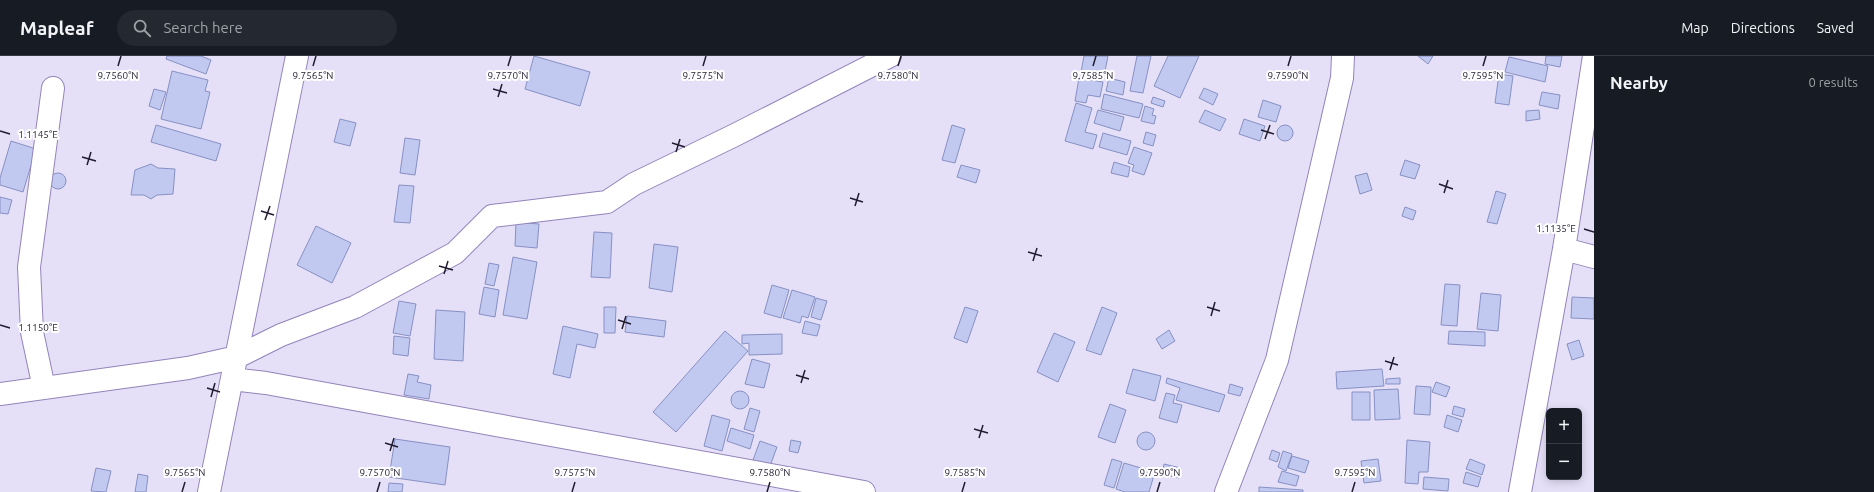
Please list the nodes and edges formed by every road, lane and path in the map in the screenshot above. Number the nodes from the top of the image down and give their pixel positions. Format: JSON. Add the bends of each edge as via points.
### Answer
{"nodes":[{"id":1,"x":297,"y":56,"type":"edge"},
{"id":2,"x":890,"y":56,"type":"edge"},
{"id":3,"x":1343,"y":56,"type":"edge"},
{"id":4,"x":1594,"y":56,"type":"edge"},
{"id":5,"x":53,"y":88,"type":"dead end"},
{"id":6,"x":1564,"y":249,"type":"junction"},
{"id":7,"x":1594,"y":257,"type":"edge"},
{"id":8,"x":236,"y":356,"type":"junction"},
{"id":9,"x":232,"y":379,"type":"junction"},
{"id":10,"x":44,"y":388,"type":"junction"},
{"id":11,"x":0,"y":394,"type":"edge"},
{"id":12,"x":209,"y":492,"type":"edge"},
{"id":13,"x":864,"y":492,"type":"edge"},
{"id":14,"x":1226,"y":492,"type":"edge"},
{"id":15,"x":1520,"y":492,"type":"edge"}],
"edges":[{"from":1,"to":8,"type":"street"},
{"from":2,"to":8,"type":"street","via":[[634,184],[607,202],[492,216],[455,253],[355,306]]},
{"from":3,"to":14,"type":"street","via":[[1342,78],[1277,360]]},
{"from":4,"to":6,"type":"street"},
{"from":5,"to":10,"type":"street","via":[[29,267],[32,332]]},
{"from":6,"to":7,"type":"street"},
{"from":6,"to":15,"type":"street"},
{"from":8,"to":9,"type":"street"},
{"from":8,"to":10,"type":"street","via":[[188,368]]},
{"from":9,"to":12,"type":"street"},
{"from":9,"to":13,"type":"street","via":[[266,383]]},
{"from":10,"to":11,"type":"street"}]}
